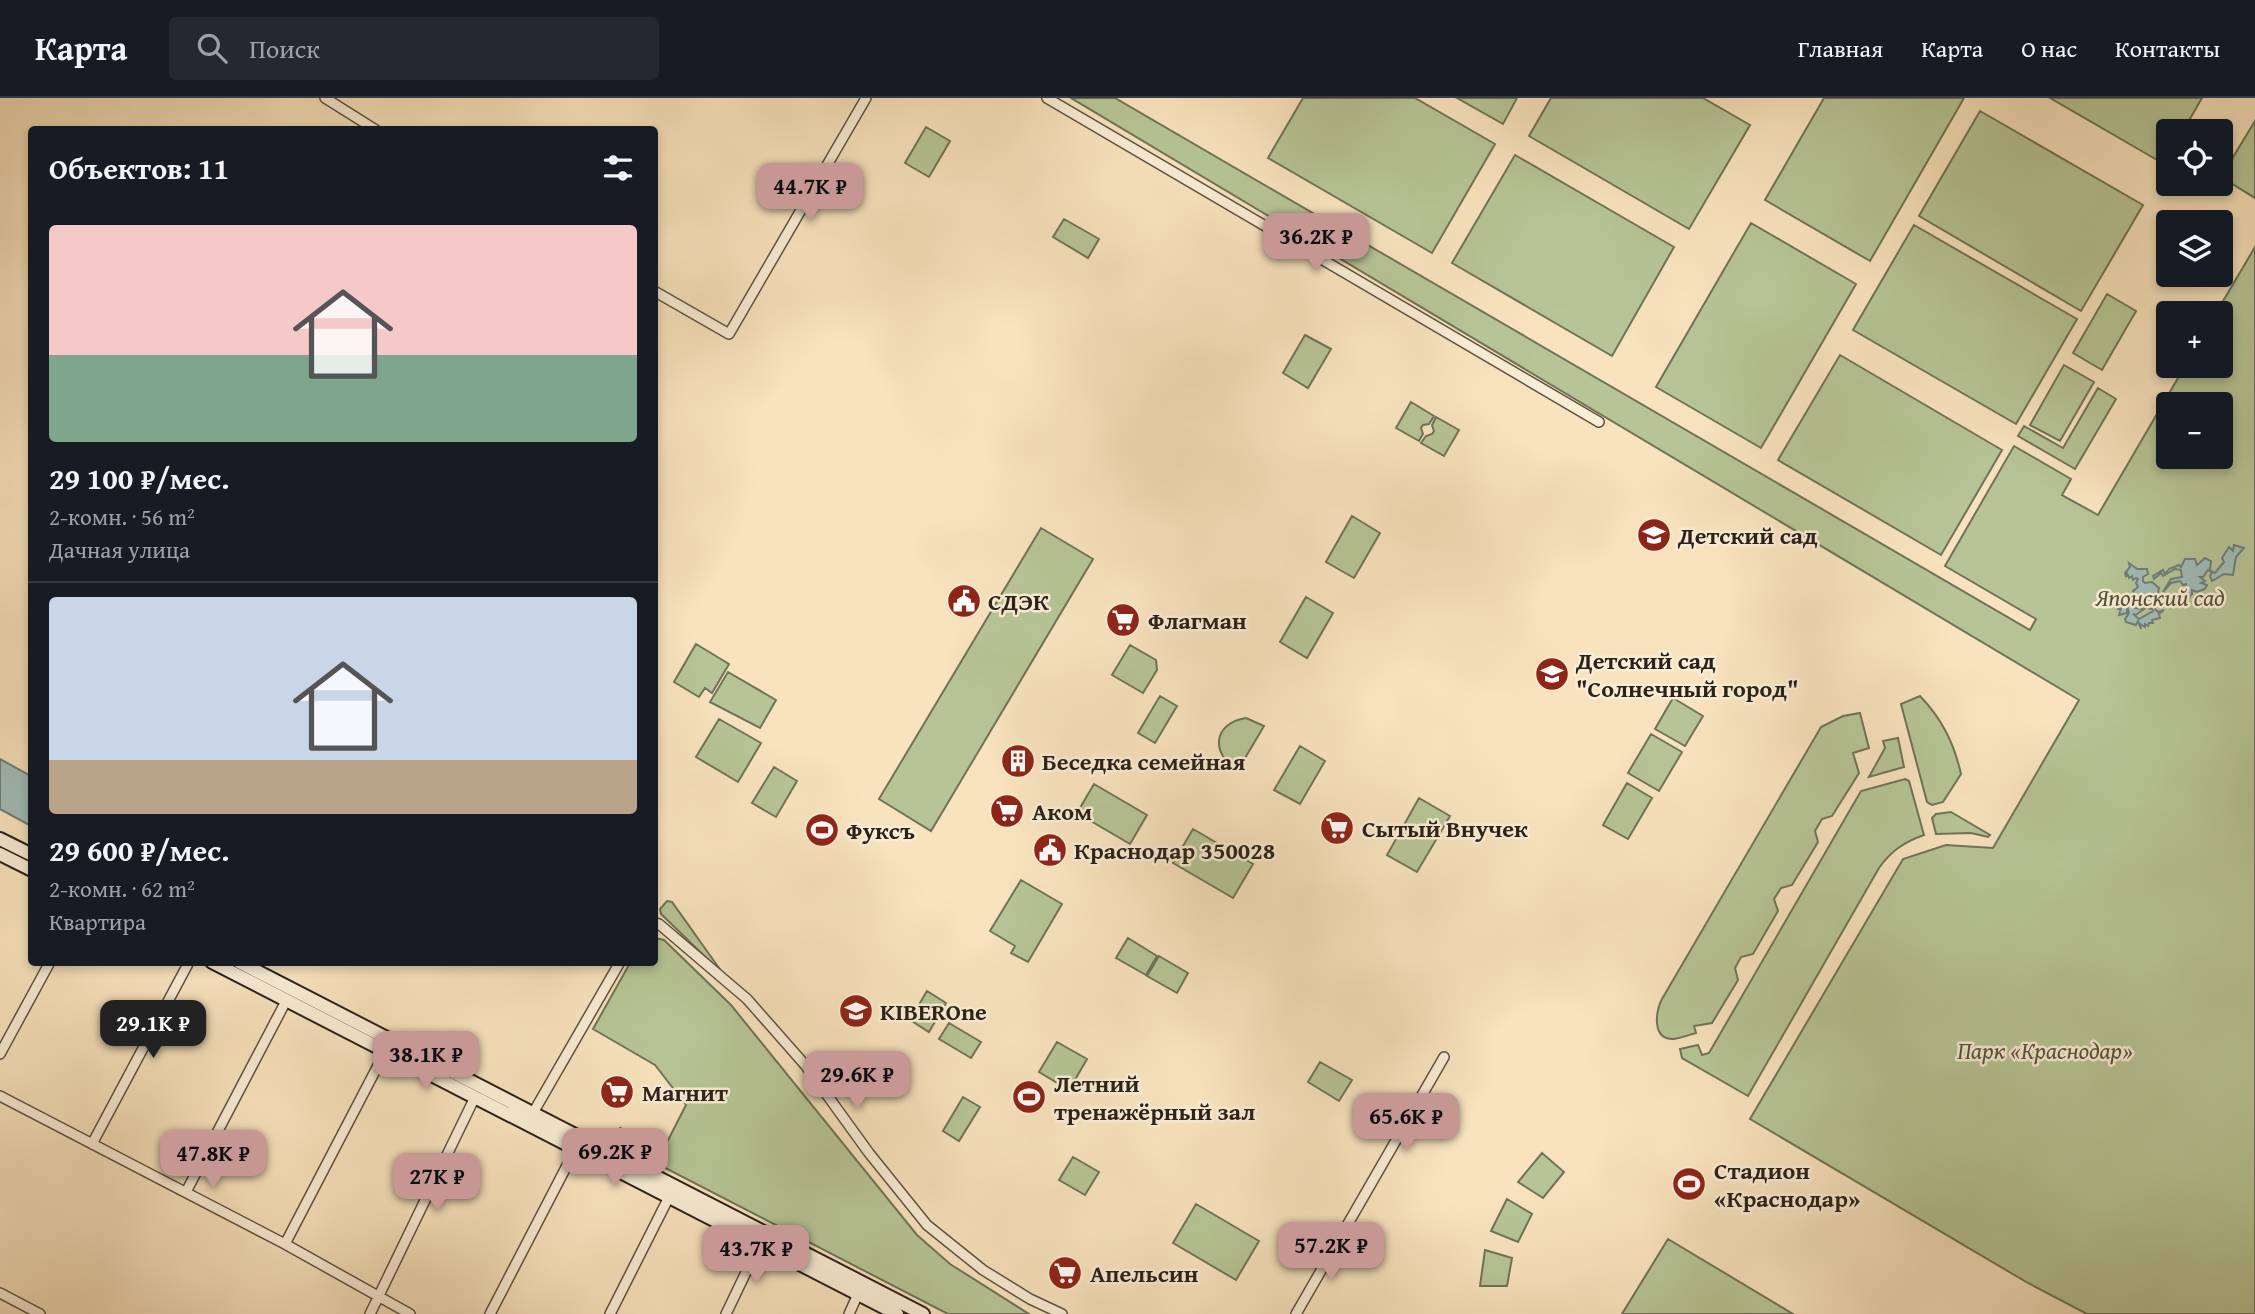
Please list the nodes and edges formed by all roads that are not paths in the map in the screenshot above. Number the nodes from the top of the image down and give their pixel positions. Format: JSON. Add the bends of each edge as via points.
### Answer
{"nodes":[{"id":1,"x":325,"y":98,"type":"edge"},
{"id":2,"x":866,"y":98,"type":"edge"},
{"id":3,"x":1047,"y":98,"type":"edge"},
{"id":4,"x":370,"y":126,"type":"edge"},
{"id":5,"x":658,"y":293,"type":"edge"},
{"id":6,"x":1599,"y":422,"type":"dead end"},
{"id":7,"x":0,"y":839,"type":"edge"},
{"id":8,"x":0,"y":853,"type":"edge"},
{"id":9,"x":28,"y":853,"type":"edge"},
{"id":10,"x":28,"y":868,"type":"edge"},
{"id":11,"x":658,"y":924,"type":"edge"},
{"id":12,"x":48,"y":966,"type":"edge"},
{"id":13,"x":187,"y":966,"type":"edge"},
{"id":14,"x":220,"y":966,"type":"edge"},
{"id":15,"x":247,"y":966,"type":"edge"},
{"id":16,"x":618,"y":966,"type":"edge"},
{"id":17,"x":286,"y":1001,"type":"junction"},
{"id":18,"x":385,"y":1052,"type":"junction"},
{"id":19,"x":0,"y":1054,"type":"edge"},
{"id":20,"x":1444,"y":1057,"type":"dead end"},
{"id":21,"x":0,"y":1096,"type":"edge"},
{"id":22,"x":475,"y":1097,"type":"junction"},
{"id":23,"x":533,"y":1113,"type":"junction"},
{"id":24,"x":92,"y":1144,"type":"junction"},
{"id":25,"x":576,"y":1148,"type":"junction"},
{"id":26,"x":186,"y":1192,"type":"junction"},
{"id":27,"x":669,"y":1197,"type":"junction"},
{"id":28,"x":760,"y":1243,"type":"junction"},
{"id":29,"x":285,"y":1244,"type":"junction"},
{"id":30,"x":0,"y":1293,"type":"edge"},
{"id":31,"x":858,"y":1294,"type":"junction"},
{"id":32,"x":380,"y":1298,"type":"junction"},
{"id":33,"x":40,"y":1314,"type":"edge"},
{"id":34,"x":370,"y":1314,"type":"edge"},
{"id":35,"x":410,"y":1314,"type":"edge"},
{"id":36,"x":490,"y":1314,"type":"edge"},
{"id":37,"x":610,"y":1314,"type":"edge"},
{"id":38,"x":726,"y":1314,"type":"edge"},
{"id":39,"x":849,"y":1314,"type":"edge"},
{"id":40,"x":897,"y":1314,"type":"edge"},
{"id":41,"x":923,"y":1314,"type":"edge"},
{"id":42,"x":1062,"y":1314,"type":"edge"},
{"id":43,"x":1296,"y":1314,"type":"edge"}],
"edges":[{"from":1,"to":4,"type":"street"},
{"from":2,"to":5,"type":"street","via":[[729,334]]},
{"from":3,"to":6,"type":"street"},
{"from":7,"to":9,"type":"main road"},
{"from":8,"to":10,"type":"main road"},
{"from":11,"to":42,"type":"street","via":[[747,999],[806,1066],[927,1225],[983,1270]]},
{"from":12,"to":19,"type":"street"},
{"from":13,"to":24,"type":"street"},
{"from":14,"to":17,"type":"main road"},
{"from":15,"to":23,"type":"main road"},
{"from":16,"to":23,"type":"street"},
{"from":17,"to":18,"type":"main road"},
{"from":17,"to":26,"type":"street"},
{"from":18,"to":22,"type":"main road"},
{"from":18,"to":29,"type":"street"},
{"from":20,"to":43,"type":"street"},
{"from":21,"to":24,"type":"street"},
{"from":22,"to":25,"type":"main road"},
{"from":22,"to":32,"type":"street"},
{"from":23,"to":41,"type":"main road"},
{"from":24,"to":26,"type":"street"},
{"from":25,"to":27,"type":"main road"},
{"from":25,"to":36,"type":"street"},
{"from":26,"to":29,"type":"street"},
{"from":27,"to":28,"type":"main road"},
{"from":27,"to":37,"type":"street"},
{"from":28,"to":31,"type":"main road"},
{"from":28,"to":38,"type":"street"},
{"from":29,"to":32,"type":"street"},
{"from":30,"to":33,"type":"street"},
{"from":31,"to":39,"type":"street"},
{"from":31,"to":40,"type":"main road"},
{"from":32,"to":34,"type":"street"},
{"from":32,"to":35,"type":"street"}]}
